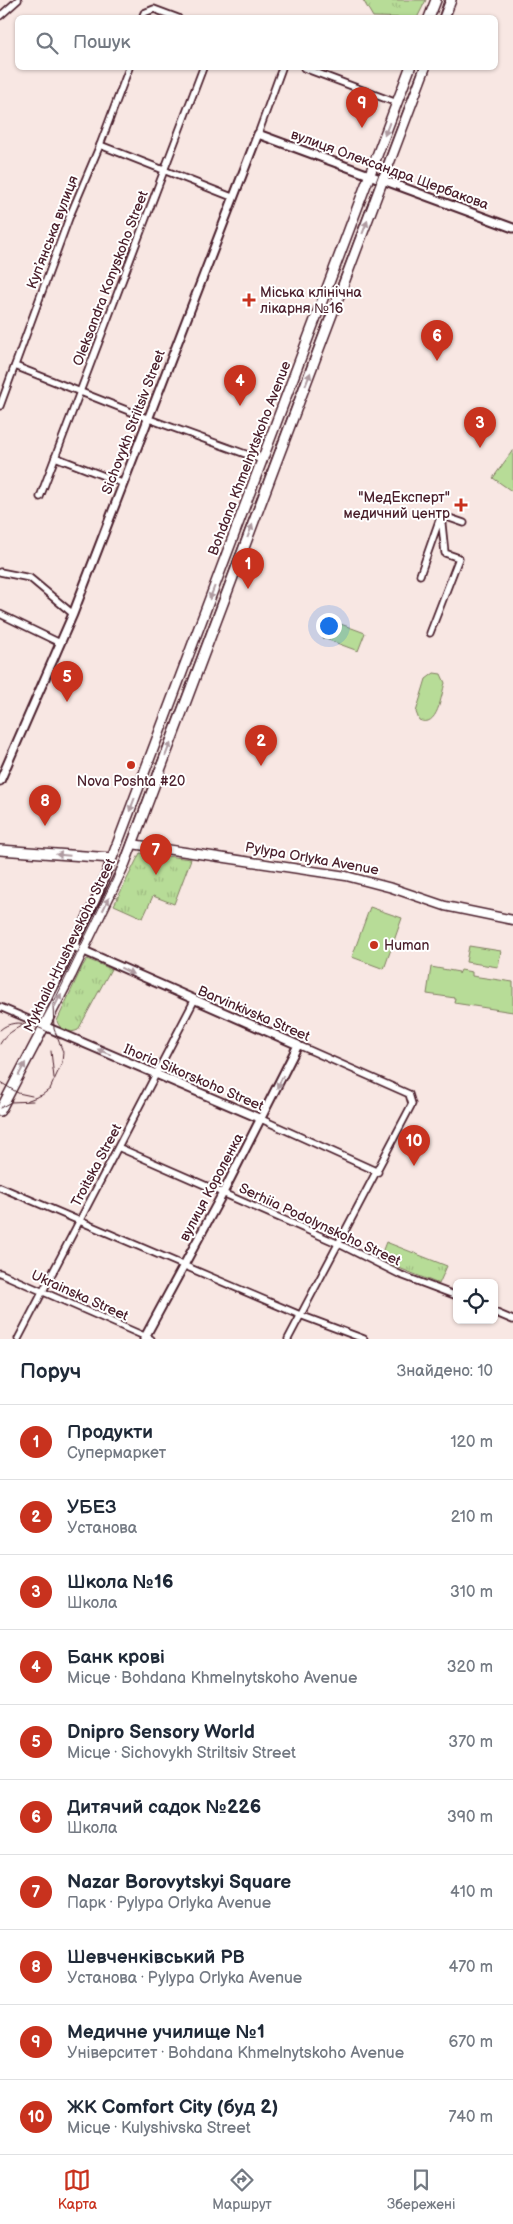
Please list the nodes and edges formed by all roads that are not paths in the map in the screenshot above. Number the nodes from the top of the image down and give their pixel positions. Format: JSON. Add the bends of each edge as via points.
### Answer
{"nodes":[{"id":1,"x":18,"y":0,"type":"edge"},
{"id":2,"x":436,"y":0,"type":"edge"},
{"id":3,"x":451,"y":0,"type":"edge"},
{"id":4,"x":143,"y":15,"type":"edge"},
{"id":5,"x":170,"y":15,"type":"edge"},
{"id":6,"x":430,"y":15,"type":"edge"},
{"id":7,"x":445,"y":15,"type":"edge"},
{"id":8,"x":0,"y":16,"type":"edge"},
{"id":9,"x":128,"y":70,"type":"edge"},
{"id":10,"x":202,"y":70,"type":"edge"},
{"id":11,"x":281,"y":70,"type":"edge"},
{"id":12,"x":309,"y":70,"type":"edge"},
{"id":13,"x":409,"y":70,"type":"edge"},
{"id":14,"x":424,"y":70,"type":"edge"},
{"id":15,"x":397,"y":103,"type":"junction"},
{"id":16,"x":258,"y":134,"type":"junction"},
{"id":17,"x":100,"y":145,"type":"junction"},
{"id":18,"x":163,"y":172,"type":"junction"},
{"id":19,"x":369,"y":175,"type":"junction"},
{"id":20,"x":383,"y":180,"type":"junction"},
{"id":21,"x":232,"y":197,"type":"junction"},
{"id":22,"x":513,"y":228,"type":"edge"},
{"id":23,"x":15,"y":366,"type":"junction"},
{"id":24,"x":80,"y":391,"type":"junction"},
{"id":25,"x":0,"y":406,"type":"edge"},
{"id":26,"x":149,"y":419,"type":"junction"},
{"id":27,"x":55,"y":457,"type":"junction"},
{"id":28,"x":262,"y":460,"type":"junction"},
{"id":29,"x":275,"y":465,"type":"junction"},
{"id":30,"x":122,"y":483,"type":"junction"},
{"id":31,"x":40,"y":497,"type":"dead end"},
{"id":32,"x":441,"y":515,"type":"junction"},
{"id":33,"x":464,"y":523,"type":"dead end"},
{"id":34,"x":0,"y":572,"type":"edge"},
{"id":35,"x":420,"y":575,"type":"dead end"},
{"id":36,"x":0,"y":614,"type":"edge"},
{"id":37,"x":73,"y":614,"type":"junction"},
{"id":38,"x":201,"y":623,"type":"junction"},
{"id":39,"x":214,"y":628,"type":"junction"},
{"id":40,"x":430,"y":632,"type":"dead end"},
{"id":41,"x":60,"y":642,"type":"junction"},
{"id":42,"x":0,"y":781,"type":"edge"},
{"id":43,"x":118,"y":841,"type":"junction"},
{"id":44,"x":132,"y":844,"type":"junction"},
{"id":45,"x":0,"y":850,"type":"edge"},
{"id":46,"x":112,"y":858,"type":"junction"},
{"id":47,"x":513,"y":920,"type":"edge"},
{"id":48,"x":73,"y":946,"type":"junction"},
{"id":49,"x":83,"y":950,"type":"junction"},
{"id":50,"x":194,"y":1001,"type":"junction"},
{"id":51,"x":0,"y":1007,"type":"edge"},
{"id":52,"x":41,"y":1025,"type":"junction"},
{"id":53,"x":298,"y":1046,"type":"junction"},
{"id":54,"x":156,"y":1074,"type":"junction"},
{"id":55,"x":3,"y":1100,"type":"edge"},
{"id":56,"x":0,"y":1112,"type":"edge"},
{"id":57,"x":261,"y":1119,"type":"junction"},
{"id":58,"x":120,"y":1148,"type":"junction"},
{"id":59,"x":378,"y":1172,"type":"junction"},
{"id":60,"x":0,"y":1187,"type":"edge"},
{"id":61,"x":223,"y":1193,"type":"junction"},
{"id":62,"x":80,"y":1221,"type":"junction"},
{"id":63,"x":339,"y":1244,"type":"junction"},
{"id":64,"x":185,"y":1264,"type":"junction"},
{"id":65,"x":0,"y":1273,"type":"edge"},
{"id":66,"x":43,"y":1292,"type":"junction"},
{"id":67,"x":453,"y":1294,"type":"edge"},
{"id":68,"x":498,"y":1314,"type":"edge"},
{"id":69,"x":300,"y":1315,"type":"junction"},
{"id":70,"x":513,"y":1320,"type":"edge"},
{"id":71,"x":147,"y":1338,"type":"edge"},
{"id":72,"x":18,"y":1339,"type":"edge"},
{"id":73,"x":288,"y":1339,"type":"edge"},
{"id":74,"x":364,"y":1339,"type":"edge"}],
"edges":[{"from":1,"to":8,"type":"street"},
{"from":2,"to":6,"type":"main road"},
{"from":3,"to":7,"type":"main road"},
{"from":4,"to":5,"type":"street","via":[[154,9]]},
{"from":9,"to":17,"type":"street","name":"Купʼянська вулиця"},
{"from":10,"to":18,"type":"street","name":"Oleksandra Konyskoho Street"},
{"from":11,"to":16,"type":"street","name":"Sichovykh Striltsiv Street"},
{"from":12,"to":15,"type":"street"},
{"from":13,"to":15,"type":"main road","name":"Bohdana Khmelnytskoho Avenue"},
{"from":14,"to":20,"type":"main road","name":"Bohdana Khmelnytskoho Avenue"},
{"from":15,"to":19,"type":"main road","name":"Bohdana Khmelnytskoho Avenue","one_way":true},
{"from":16,"to":19,"type":"street","name":"вулиця Олександра Щербакова"},
{"from":16,"to":21,"type":"street","name":"Sichovykh Striltsiv Street"},
{"from":17,"to":18,"type":"street"},
{"from":17,"to":23,"type":"street","name":"Купʼянська вулиця","via":[[69,218]]},
{"from":18,"to":21,"type":"street"},
{"from":18,"to":24,"type":"street","name":"Oleksandra Konyskoho Street"},
{"from":19,"to":20,"type":"street","name":"вулиця Олександра Щербакова"},
{"from":19,"to":28,"type":"main road","name":"Bohdana Khmelnytskoho Avenue"},
{"from":20,"to":22,"type":"street","name":"вулиця Олександра Щербакова"},
{"from":29,"to":20,"type":"main road","name":"Bohdana Khmelnytskoho Avenue","one_way":true},
{"from":21,"to":26,"type":"street","name":"Sichovykh Striltsiv Street"},
{"from":23,"to":24,"type":"street"},
{"from":23,"to":25,"type":"street","name":"Купʼянська вулиця"},
{"from":24,"to":26,"type":"street"},
{"from":24,"to":27,"type":"street","name":"Oleksandra Konyskoho Street"},
{"from":26,"to":28,"type":"street"},
{"from":26,"to":30,"type":"street","name":"Sichovykh Striltsiv Street"},
{"from":27,"to":30,"type":"street"},
{"from":27,"to":31,"type":"street","name":"Oleksandra Konyskoho Street"},
{"from":28,"to":29,"type":"main road"},
{"from":28,"to":38,"type":"main road","name":"Bohdana Khmelnytskoho Avenue","one_way":true},
{"from":39,"to":29,"type":"main road","name":"Bohdana Khmelnytskoho Avenue","one_way":true},
{"from":30,"to":37,"type":"street","name":"Sichovykh Striltsiv Street"},
{"from":32,"to":33,"type":"street"},
{"from":32,"to":35,"type":"street"},
{"from":32,"to":40,"type":"street","via":[[445,553],[459,558]]},
{"from":34,"to":37,"type":"street","via":[[30,578]]},
{"from":36,"to":41,"type":"street"},
{"from":37,"to":41,"type":"street","name":"Sichovykh Striltsiv Street"},
{"from":38,"to":39,"type":"main road"},
{"from":38,"to":43,"type":"main road","name":"Bohdana Khmelnytskoho Avenue","one_way":true},
{"from":44,"to":39,"type":"main road","name":"Bohdana Khmelnytskoho Avenue","one_way":true},
{"from":41,"to":42,"type":"street","name":"Sichovykh Striltsiv Street"},
{"from":43,"to":44,"type":"main road"},
{"from":43,"to":46,"type":"main road","name":"Bohdana Khmelnytskoho Avenue"},
{"from":44,"to":47,"type":"main road","name":"Pylypa Orlyka Avenue","via":[[346,876],[445,906]]},
{"from":49,"to":44,"type":"main road","name":"Mykhaila Hrushevskoho Street","one_way":true},
{"from":46,"to":45,"type":"main road","one_way":true},
{"from":46,"to":48,"type":"street","name":"Mykhaila Hrushevskoho Street"},
{"from":48,"to":49,"type":"street","name":"Barvinkivska Street"},
{"from":48,"to":52,"type":"street","name":"Mykhaila Hrushevskoho Street"},
{"from":49,"to":50,"type":"street","name":"Barvinkivska Street","one_way":true},
{"from":52,"to":49,"type":"main road","name":"Mykhaila Hrushevskoho Street","one_way":true},
{"from":50,"to":53,"type":"street","name":"Barvinkivska Street"},
{"from":50,"to":54,"type":"street","name":"Troitska Street"},
{"from":51,"to":52,"type":"street","name":"Ihoria Sikorskoho Street"},
{"from":54,"to":52,"type":"street","name":"Ihoria Sikorskoho Street","one_way":true},
{"from":55,"to":52,"type":"main road","name":"Mykhaila Hrushevskoho Street","one_way":true},
{"from":53,"to":57,"type":"street","name":"вулиця Короленка","one_way":true},
{"from":53,"to":59,"type":"street","name":"Barvinkivska Street","via":[[409,1094],[412,1100],[410,1110]]},
{"from":54,"to":57,"type":"street","name":"Ihoria Sikorskoho Street"},
{"from":54,"to":58,"type":"street","name":"Troitska Street"},
{"from":55,"to":56,"type":"main road","name":"Mykhaila Hrushevskoho Street"},
{"from":57,"to":59,"type":"street","name":"Ihoria Sikorskoho Street"},
{"from":57,"to":61,"type":"street","name":"вулиця Короленка"},
{"from":58,"to":61,"type":"street","name":"Serhiia Podolynskoho Street"},
{"from":58,"to":62,"type":"street","name":"Troitska Street"},
{"from":59,"to":63,"type":"street"},
{"from":60,"to":62,"type":"street"},
{"from":61,"to":63,"type":"street","name":"Serhiia Podolynskoho Street"},
{"from":61,"to":64,"type":"street","name":"вулиця Короленка"},
{"from":62,"to":64,"type":"street"},
{"from":62,"to":66,"type":"street","name":"Troitska Street"},
{"from":63,"to":67,"type":"street","name":"Serhiia Podolynskoho Street","via":[[402,1275]]},
{"from":63,"to":69,"type":"street"},
{"from":64,"to":69,"type":"street"},
{"from":64,"to":71,"type":"street","name":"вулиця Короленка"},
{"from":65,"to":66,"type":"street","name":"Ukrainska Street"},
{"from":66,"to":71,"type":"street","name":"Ukrainska Street"},
{"from":66,"to":72,"type":"street","name":"Troitska Street"},
{"from":68,"to":70,"type":"street"},
{"from":69,"to":73,"type":"street"},
{"from":69,"to":74,"type":"street"}]}
